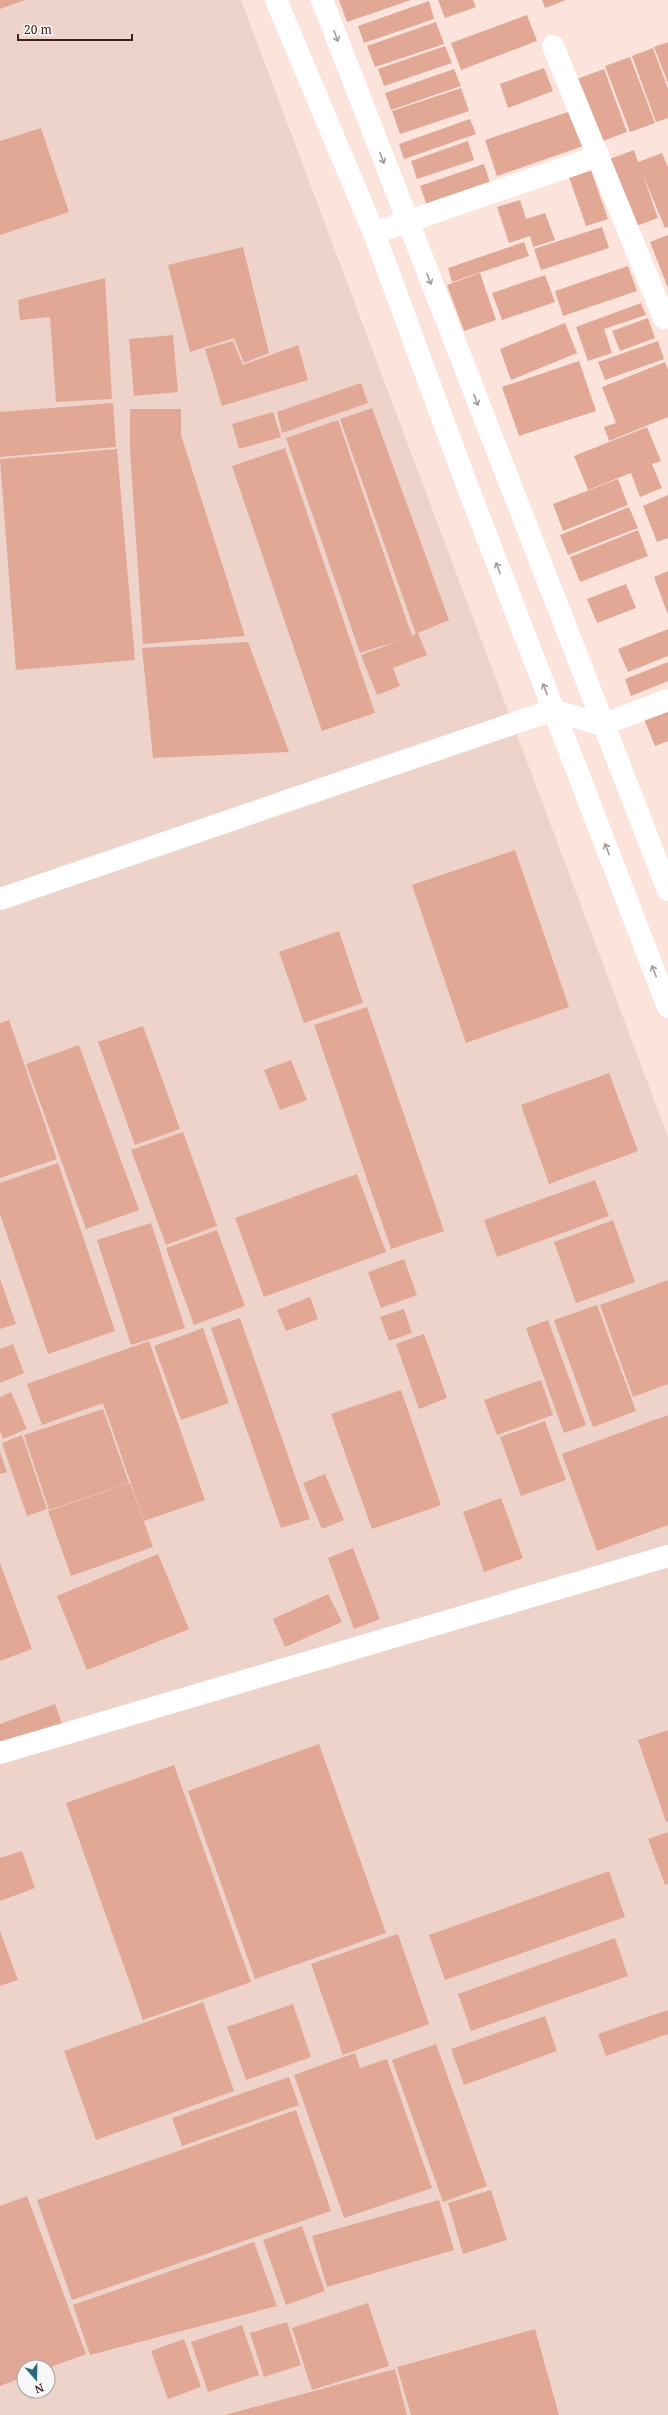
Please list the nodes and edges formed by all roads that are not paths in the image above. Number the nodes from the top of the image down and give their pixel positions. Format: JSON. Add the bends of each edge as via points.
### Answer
{"nodes":[{"id":1,"x":276,"y":0,"type":"edge"},
{"id":2,"x":322,"y":0,"type":"edge"},
{"id":3,"x":553,"y":46,"type":"dead end"},
{"id":4,"x":599,"y":156,"type":"junction"},
{"id":5,"x":407,"y":221,"type":"junction"},
{"id":6,"x":374,"y":233,"type":"junction"},
{"id":7,"x":667,"y":321,"type":"edge"},
{"id":8,"x":668,"y":700,"type":"edge"},
{"id":9,"x":553,"y":710,"type":"junction"},
{"id":10,"x":602,"y":725,"type":"junction"},
{"id":11,"x":668,"y":890,"type":"edge"},
{"id":12,"x":0,"y":899,"type":"edge"},
{"id":13,"x":668,"y":1007,"type":"edge"},
{"id":14,"x":668,"y":1556,"type":"edge"},
{"id":15,"x":0,"y":1753,"type":"edge"}],
"edges":[{"from":1,"to":6,"type":"street"},
{"from":2,"to":5,"type":"street","one_way":true},
{"from":3,"to":4,"type":"street"},
{"from":4,"to":5,"type":"street"},
{"from":4,"to":7,"type":"street"},
{"from":5,"to":6,"type":"street"},
{"from":5,"to":10,"type":"street","one_way":true},
{"from":9,"to":6,"type":"street","one_way":true},
{"from":8,"to":10,"type":"street"},
{"from":9,"to":10,"type":"street"},
{"from":9,"to":12,"type":"street"},
{"from":13,"to":9,"type":"street","one_way":true},
{"from":10,"to":11,"type":"street"},
{"from":14,"to":15,"type":"street"}]}
